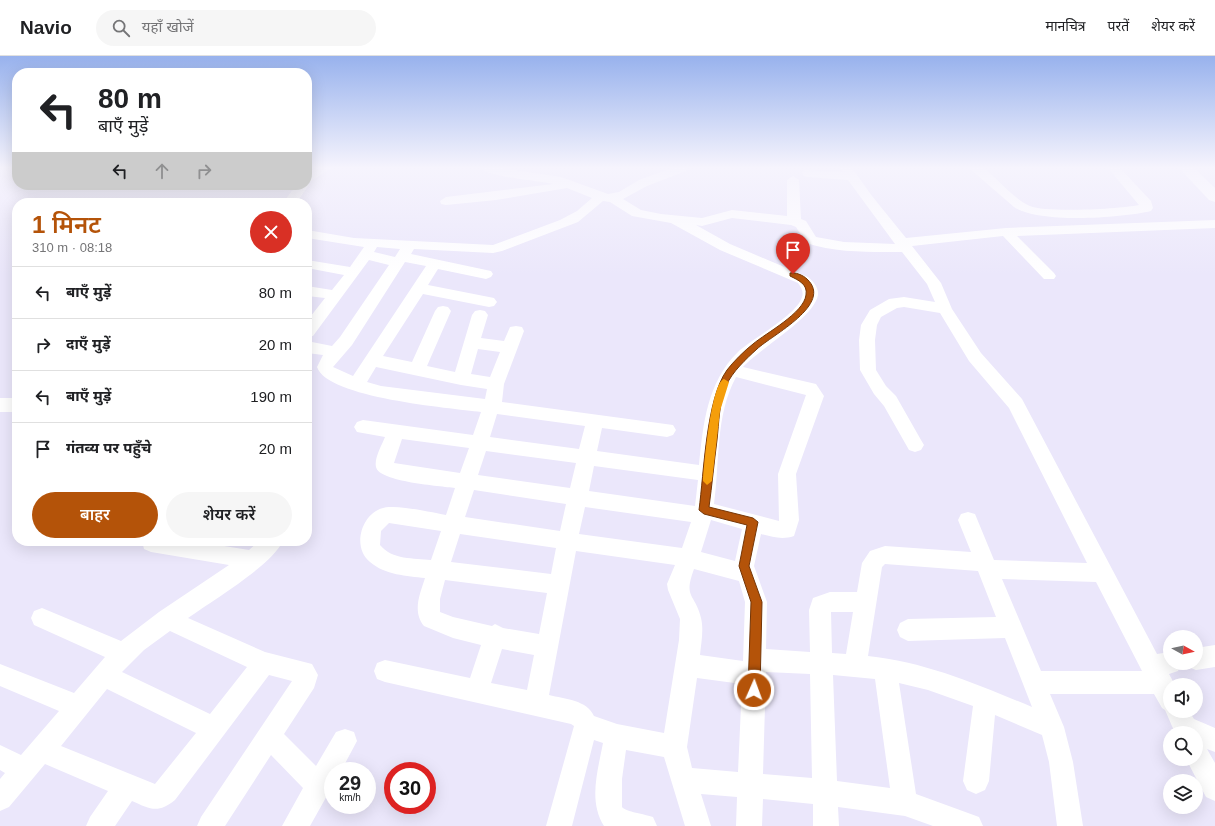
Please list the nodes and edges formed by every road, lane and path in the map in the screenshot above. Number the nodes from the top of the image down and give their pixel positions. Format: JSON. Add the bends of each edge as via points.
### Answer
{"nodes":[{"id":1,"x":597,"y":204,"type":"edge"},
{"id":2,"x":620,"y":204,"type":"edge"},
{"id":3,"x":794,"y":204,"type":"edge"},
{"id":4,"x":873,"y":204,"type":"edge"},
{"id":5,"x":1018,"y":204,"type":"edge"},
{"id":6,"x":1146,"y":204,"type":"edge"},
{"id":7,"x":674,"y":219,"type":"junction"},
{"id":8,"x":794,"y":221,"type":"junction"},
{"id":9,"x":1215,"y":224,"type":"edge"},
{"id":10,"x":1006,"y":232,"type":"junction"},
{"id":11,"x":312,"y":235,"type":"edge"},
{"id":12,"x":904,"y":246,"type":"junction"},
{"id":13,"x":369,"y":249,"type":"junction"},
{"id":14,"x":403,"y":255,"type":"junction"},
{"id":15,"x":435,"y":263,"type":"junction"},
{"id":16,"x":312,"y":265,"type":"edge"},
{"id":17,"x":354,"y":272,"type":"junction"},
{"id":18,"x":486,"y":274,"type":"dead end"},
{"id":19,"x":1049,"y":276,"type":"dead end"},
{"id":20,"x":419,"y":288,"type":"junction"},
{"id":21,"x":312,"y":291,"type":"edge"},
{"id":22,"x":335,"y":295,"type":"junction"},
{"id":23,"x":489,"y":302,"type":"dead end"},
{"id":24,"x":946,"y":309,"type":"junction"},
{"id":25,"x":443,"y":311,"type":"dead end"},
{"id":26,"x":480,"y":315,"type":"dead end"},
{"id":27,"x":312,"y":323,"type":"edge"},
{"id":28,"x":516,"y":331,"type":"dead end"},
{"id":29,"x":471,"y":344,"type":"junction"},
{"id":30,"x":510,"y":347,"type":"junction"},
{"id":31,"x":312,"y":349,"type":"edge"},
{"id":32,"x":331,"y":357,"type":"junction"},
{"id":33,"x":312,"y":358,"type":"edge"},
{"id":34,"x":372,"y":360,"type":"junction"},
{"id":35,"x":416,"y":369,"type":"junction"},
{"id":36,"x":732,"y":370,"type":"junction"},
{"id":37,"x":461,"y":379,"type":"junction"},
{"id":38,"x":496,"y":384,"type":"junction"},
{"id":39,"x":356,"y":385,"type":"junction"},
{"id":40,"x":0,"y":404,"type":"edge"},
{"id":41,"x":12,"y":405,"type":"edge"},
{"id":42,"x":492,"y":407,"type":"junction"},
{"id":43,"x":595,"y":420,"type":"junction"},
{"id":44,"x":363,"y":427,"type":"dead end"},
{"id":45,"x":667,"y":430,"type":"dead end"},
{"id":46,"x":396,"y":432,"type":"junction"},
{"id":47,"x":478,"y":443,"type":"junction"},
{"id":48,"x":915,"y":445,"type":"dead end"},
{"id":49,"x":586,"y":458,"type":"junction"},
{"id":50,"x":708,"y":474,"type":"junction"},
{"id":51,"x":466,"y":482,"type":"junction"},
{"id":52,"x":578,"y":498,"type":"junction"},
{"id":53,"x":703,"y":513,"type":"junction"},
{"id":54,"x":968,"y":520,"type":"dead end"},
{"id":55,"x":753,"y":522,"type":"junction"},
{"id":56,"x":453,"y":523,"type":"junction"},
{"id":57,"x":568,"y":540,"type":"junction"},
{"id":58,"x":169,"y":546,"type":"edge"},
{"id":59,"x":268,"y":546,"type":"edge"},
{"id":60,"x":688,"y":558,"type":"junction"},
{"id":61,"x":253,"y":560,"type":"junction"},
{"id":62,"x":987,"y":566,"type":"junction"},
{"id":63,"x":438,"y":571,"type":"junction"},
{"id":64,"x":1102,"y":573,"type":"junction"},
{"id":65,"x":746,"y":574,"type":"junction"},
{"id":66,"x":560,"y":585,"type":"junction"},
{"id":67,"x":866,"y":602,"type":"junction"},
{"id":68,"x":42,"y":618,"type":"dead end"},
{"id":69,"x":167,"y":619,"type":"junction"},
{"id":70,"x":1012,"y":627,"type":"junction"},
{"id":71,"x":908,"y":630,"type":"dead end"},
{"id":72,"x":495,"y":636,"type":"junction"},
{"id":73,"x":547,"y":647,"type":"junction"},
{"id":74,"x":124,"y":654,"type":"junction"},
{"id":75,"x":1215,"y":656,"type":"edge"},
{"id":76,"x":1203,"y":658,"type":"edge"},
{"id":77,"x":264,"y":663,"type":"junction"},
{"id":78,"x":688,"y":665,"type":"junction"},
{"id":79,"x":820,"y":665,"type":"junction"},
{"id":80,"x":755,"y":667,"type":"junction"},
{"id":81,"x":856,"y":667,"type":"junction"},
{"id":82,"x":886,"y":669,"type":"junction"},
{"id":83,"x":385,"y":671,"type":"dead end"},
{"id":84,"x":0,"y":675,"type":"edge"},
{"id":85,"x":103,"y":675,"type":"junction"},
{"id":86,"x":1163,"y":678,"type":"edge"},
{"id":87,"x":1036,"y":683,"type":"junction"},
{"id":88,"x":477,"y":692,"type":"junction"},
{"id":89,"x":985,"y":700,"type":"junction"},
{"id":90,"x":536,"y":704,"type":"junction"},
{"id":91,"x":78,"y":706,"type":"junction"},
{"id":92,"x":1183,"y":724,"type":"edge"},
{"id":93,"x":586,"y":725,"type":"junction"},
{"id":94,"x":1052,"y":727,"type":"junction"},
{"id":95,"x":214,"y":729,"type":"junction"},
{"id":96,"x":268,"y":736,"type":"junction"},
{"id":97,"x":617,"y":736,"type":"junction"},
{"id":98,"x":1215,"y":740,"type":"edge"},
{"id":99,"x":345,"y":741,"type":"dead end"},
{"id":100,"x":675,"y":747,"type":"junction"},
{"id":101,"x":41,"y":750,"type":"junction"},
{"id":102,"x":0,"y":757,"type":"edge"},
{"id":103,"x":1203,"y":766,"type":"edge"},
{"id":104,"x":24,"y":770,"type":"junction"},
{"id":105,"x":684,"y":780,"type":"junction"},
{"id":106,"x":976,"y":781,"type":"dead end"},
{"id":107,"x":751,"y":785,"type":"junction"},
{"id":108,"x":127,"y":786,"type":"junction"},
{"id":109,"x":319,"y":787,"type":"junction"},
{"id":110,"x":1215,"y":788,"type":"edge"},
{"id":111,"x":824,"y":792,"type":"junction"},
{"id":112,"x":0,"y":798,"type":"edge"},
{"id":113,"x":905,"y":803,"type":"junction"},
{"id":114,"x":561,"y":820,"type":"edge"},
{"id":115,"x":99,"y":826,"type":"edge"},
{"id":116,"x":210,"y":826,"type":"edge"},
{"id":117,"x":296,"y":826,"type":"edge"},
{"id":118,"x":644,"y":826,"type":"edge"},
{"id":119,"x":698,"y":826,"type":"edge"},
{"id":120,"x":749,"y":826,"type":"edge"},
{"id":121,"x":826,"y":826,"type":"edge"},
{"id":122,"x":970,"y":826,"type":"edge"},
{"id":123,"x":1070,"y":826,"type":"edge"}],
"edges":[{"from":1,"to":14,"type":"street","via":[[578,218],[503,247]]},
{"from":2,"to":7,"type":"street","via":[[643,216]]},
{"from":3,"to":8,"type":"street"},
{"from":4,"to":12,"type":"street"},
{"from":5,"to":6,"type":"street","via":[[1032,211],[1049,213],[1132,210],[1146,208]]},
{"from":7,"to":8,"type":"street","via":[[702,222],[732,214]]},
{"from":7,"to":36,"type":"street","via":[[725,248],[793,274],[809,287],[810,296],[804,308],[755,346]]},
{"from":8,"to":12,"type":"street","via":[[801,224],[808,238],[815,242],[862,247]]},
{"from":9,"to":10,"type":"street"},
{"from":10,"to":12,"type":"street"},
{"from":10,"to":19,"type":"street"},
{"from":11,"to":13,"type":"street"},
{"from":12,"to":24,"type":"street","via":[[934,283]]},
{"from":13,"to":14,"type":"street"},
{"from":13,"to":14,"type":"street"},
{"from":13,"to":17,"type":"street"},
{"from":14,"to":15,"type":"street"},
{"from":14,"to":32,"type":"street","via":[[346,341]]},
{"from":15,"to":18,"type":"street"},
{"from":15,"to":20,"type":"street"},
{"from":16,"to":17,"type":"street"},
{"from":17,"to":22,"type":"street"},
{"from":20,"to":23,"type":"street"},
{"from":20,"to":34,"type":"street"},
{"from":21,"to":22,"type":"street"},
{"from":22,"to":27,"type":"street"},
{"from":24,"to":48,"type":"street","via":[[904,302],[894,303],[875,314],[869,324],[868,370],[890,401]]},
{"from":24,"to":64,"type":"street","via":[[975,356],[1016,404]]},
{"from":25,"to":35,"type":"street"},
{"from":26,"to":29,"type":"street"},
{"from":28,"to":30,"type":"street"},
{"from":29,"to":30,"type":"street"},
{"from":29,"to":37,"type":"street"},
{"from":30,"to":38,"type":"street"},
{"from":31,"to":32,"type":"street"},
{"from":32,"to":33,"type":"street"},
{"from":32,"to":39,"type":"street","via":[[324,367],[326,370]]},
{"from":34,"to":35,"type":"street"},
{"from":34,"to":39,"type":"street"},
{"from":35,"to":37,"type":"street"},
{"from":36,"to":50,"type":"street","via":[[722,386],[715,411]]},
{"from":36,"to":55,"type":"street","via":[[810,388],[815,396],[787,474],[789,520],[786,530]]},
{"from":37,"to":38,"type":"street"},
{"from":38,"to":42,"type":"street"},
{"from":39,"to":42,"type":"street","via":[[381,392]]},
{"from":40,"to":41,"type":"street"},
{"from":42,"to":43,"type":"street"},
{"from":42,"to":47,"type":"street"},
{"from":43,"to":45,"type":"street"},
{"from":43,"to":49,"type":"street"},
{"from":44,"to":46,"type":"street"},
{"from":46,"to":47,"type":"street"},
{"from":46,"to":51,"type":"street","via":[[384,460],[384,467]]},
{"from":47,"to":49,"type":"street"},
{"from":47,"to":51,"type":"street"},
{"from":49,"to":50,"type":"street"},
{"from":49,"to":52,"type":"street"},
{"from":50,"to":53,"type":"street"},
{"from":51,"to":52,"type":"street"},
{"from":51,"to":56,"type":"street"},
{"from":52,"to":53,"type":"street"},
{"from":52,"to":57,"type":"street"},
{"from":53,"to":55,"type":"street"},
{"from":53,"to":60,"type":"street"},
{"from":54,"to":62,"type":"street"},
{"from":55,"to":65,"type":"street","via":[[744,558]]},
{"from":56,"to":57,"type":"street"},
{"from":56,"to":63,"type":"street"},
{"from":56,"to":63,"type":"street","via":[[389,515],[381,516],[374,524],[370,543],[376,555],[396,565]]},
{"from":57,"to":60,"type":"street"},
{"from":57,"to":66,"type":"street"},
{"from":58,"to":61,"type":"street"},
{"from":59,"to":61,"type":"street"},
{"from":60,"to":65,"type":"street"},
{"from":60,"to":78,"type":"street","via":[[678,589],[680,599],[691,619]]},
{"from":61,"to":69,"type":"street"},
{"from":62,"to":64,"type":"street"},
{"from":62,"to":67,"type":"street","via":[[885,555],[877,557],[872,563]]},
{"from":62,"to":70,"type":"street"},
{"from":63,"to":66,"type":"street"},
{"from":63,"to":72,"type":"street","via":[[428,607],[431,618],[448,626]]},
{"from":64,"to":86,"type":"street"},
{"from":65,"to":80,"type":"street","via":[[756,602]]},
{"from":66,"to":73,"type":"street"},
{"from":67,"to":79,"type":"street","via":[[830,602],[821,605]]},
{"from":67,"to":81,"type":"street"},
{"from":68,"to":74,"type":"street"},
{"from":69,"to":74,"type":"street"},
{"from":69,"to":77,"type":"street"},
{"from":70,"to":71,"type":"street"},
{"from":70,"to":87,"type":"street"},
{"from":72,"to":73,"type":"street"},
{"from":72,"to":88,"type":"street"},
{"from":73,"to":90,"type":"street"},
{"from":74,"to":85,"type":"street"},
{"from":75,"to":76,"type":"street"},
{"from":77,"to":95,"type":"street"},
{"from":77,"to":96,"type":"street","via":[[304,672],[307,675]]},
{"from":78,"to":80,"type":"street"},
{"from":78,"to":100,"type":"street"},
{"from":79,"to":80,"type":"street"},
{"from":79,"to":81,"type":"street"},
{"from":79,"to":111,"type":"street"},
{"from":80,"to":107,"type":"street"},
{"from":81,"to":82,"type":"street"},
{"from":82,"to":89,"type":"street","via":[[938,682]]},
{"from":82,"to":113,"type":"street"},
{"from":83,"to":88,"type":"street"},
{"from":84,"to":91,"type":"street"},
{"from":85,"to":91,"type":"street"},
{"from":85,"to":95,"type":"street"},
{"from":86,"to":87,"type":"street"},
{"from":87,"to":94,"type":"street"},
{"from":88,"to":90,"type":"street"},
{"from":89,"to":94,"type":"street"},
{"from":89,"to":106,"type":"street"},
{"from":90,"to":93,"type":"street","via":[[576,713],[583,718]]},
{"from":91,"to":101,"type":"street"},
{"from":92,"to":98,"type":"street"},
{"from":93,"to":97,"type":"street"},
{"from":93,"to":114,"type":"street"},
{"from":94,"to":123,"type":"street","via":[[1061,762]]},
{"from":95,"to":108,"type":"street","via":[[159,797]]},
{"from":96,"to":109,"type":"street"},
{"from":96,"to":116,"type":"street"},
{"from":97,"to":100,"type":"street"},
{"from":97,"to":118,"type":"street","via":[[608,796],[610,814],[615,819]]},
{"from":99,"to":109,"type":"street"},
{"from":100,"to":105,"type":"street"},
{"from":101,"to":104,"type":"street"},
{"from":101,"to":108,"type":"street"},
{"from":102,"to":104,"type":"street"},
{"from":103,"to":110,"type":"street"},
{"from":104,"to":112,"type":"street"},
{"from":105,"to":107,"type":"street"},
{"from":105,"to":119,"type":"street","via":[[693,802]]},
{"from":107,"to":111,"type":"street"},
{"from":107,"to":120,"type":"street"},
{"from":108,"to":115,"type":"street"},
{"from":109,"to":117,"type":"street"},
{"from":111,"to":113,"type":"street"},
{"from":111,"to":121,"type":"street"},
{"from":113,"to":122,"type":"street"}]}
